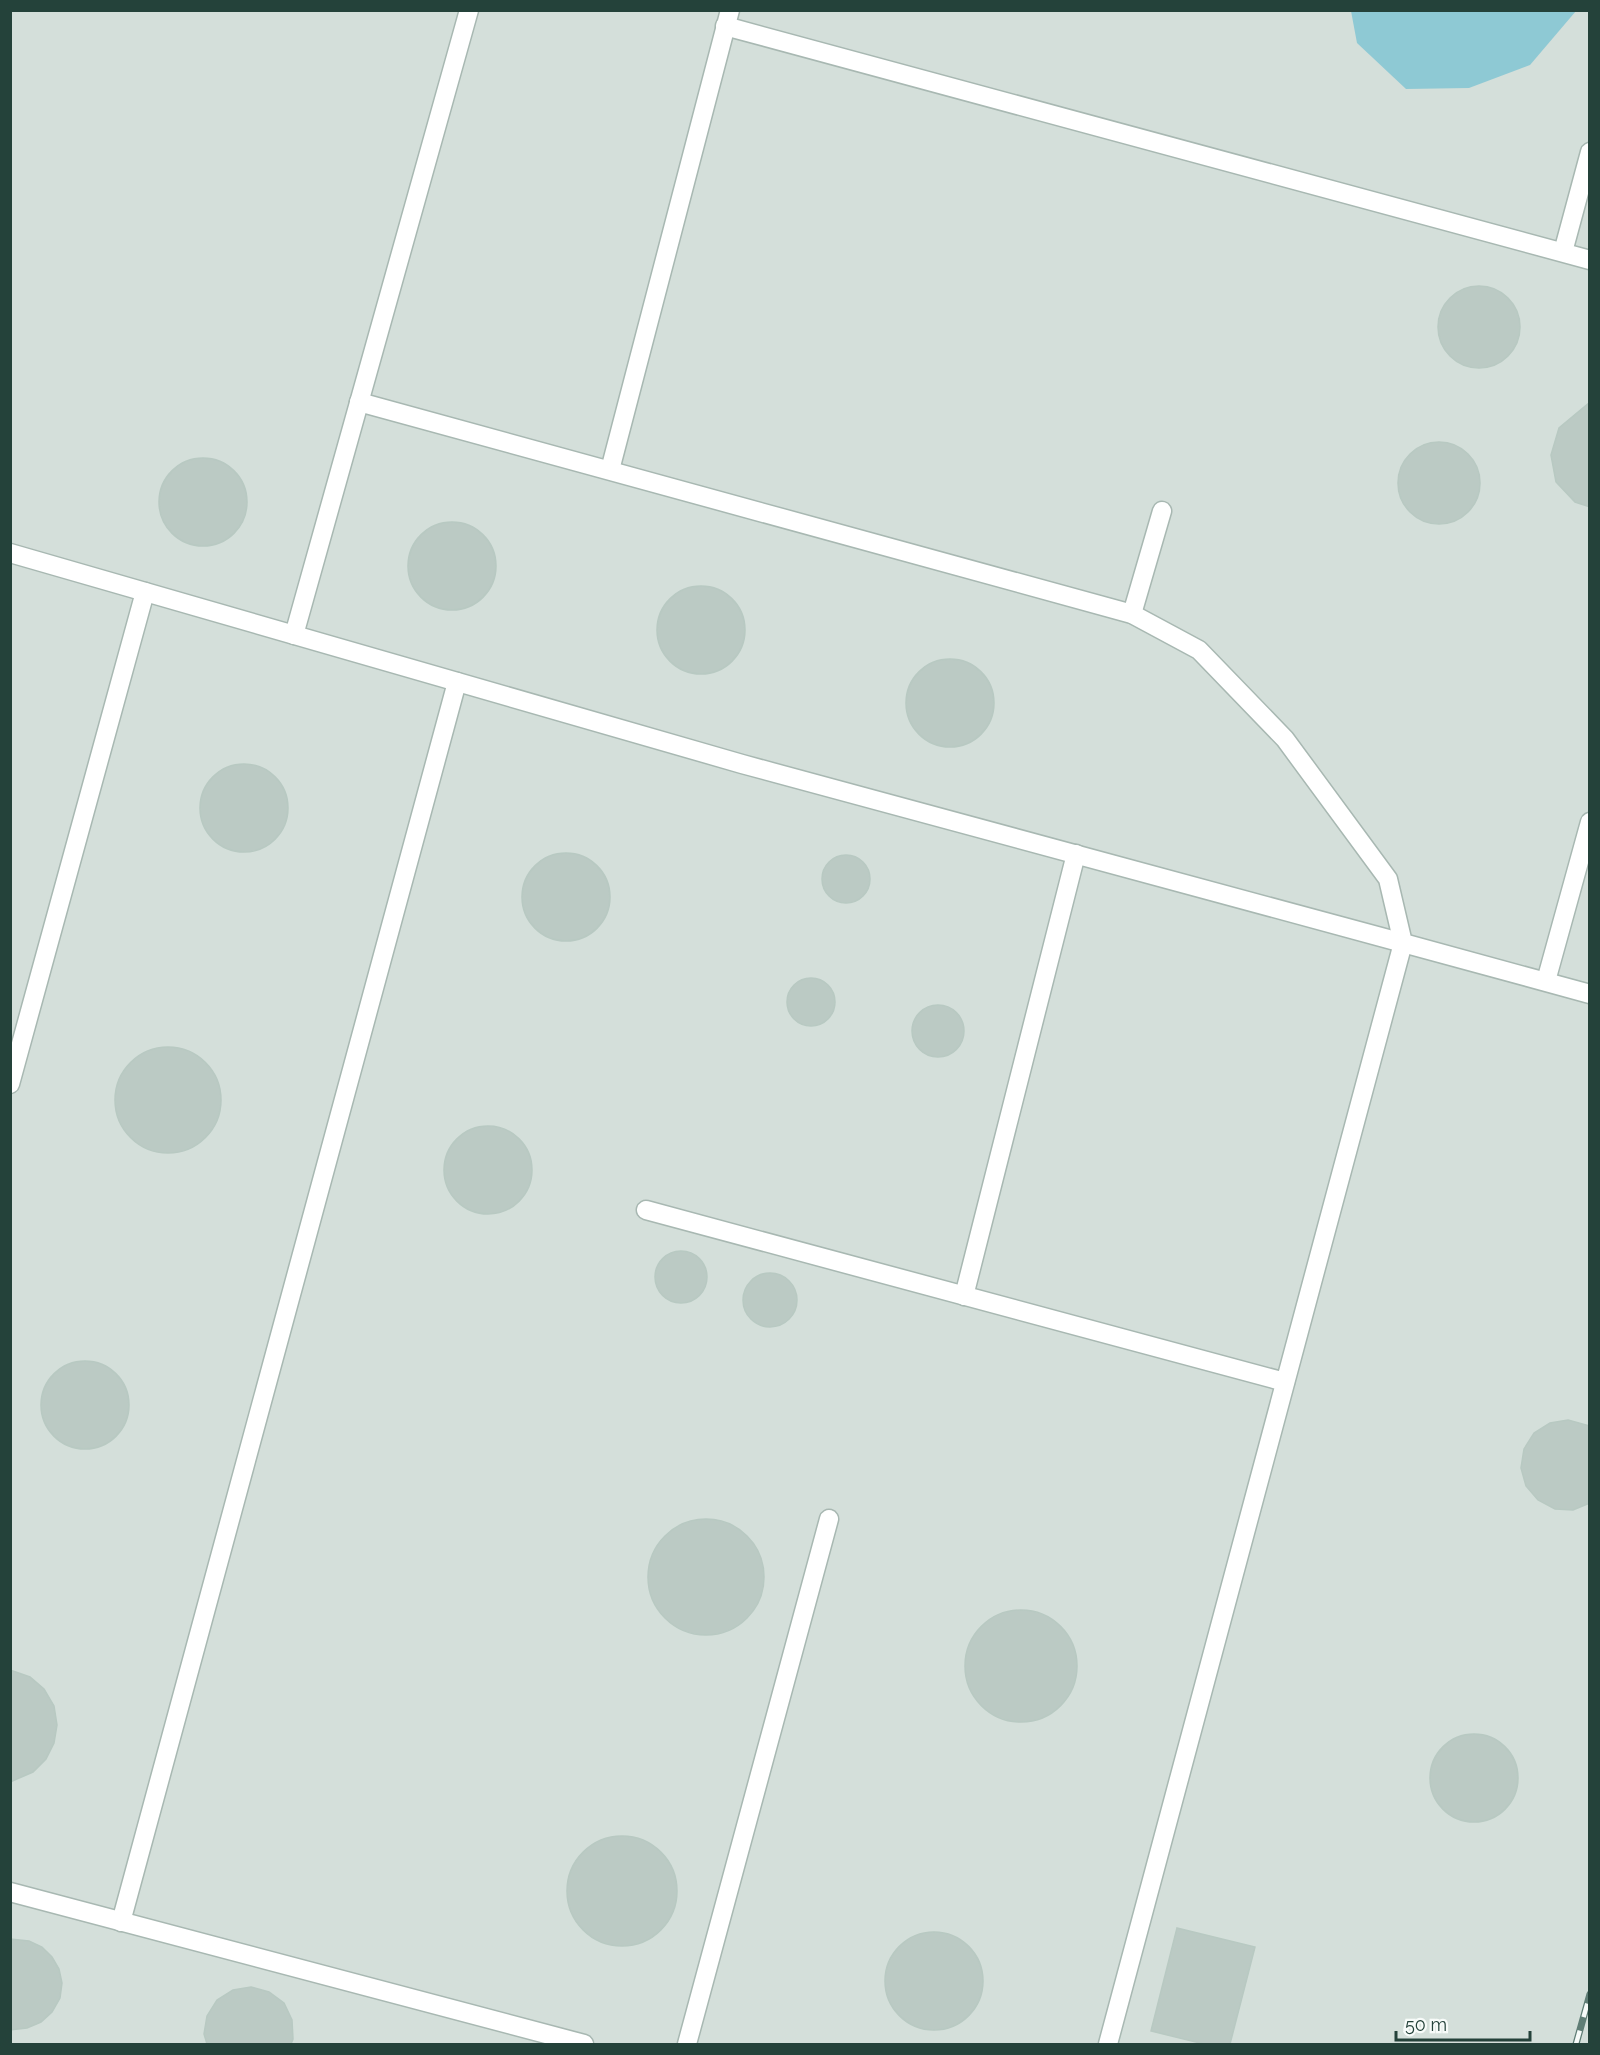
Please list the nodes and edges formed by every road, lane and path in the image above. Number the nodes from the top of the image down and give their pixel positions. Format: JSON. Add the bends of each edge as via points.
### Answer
{"nodes":[{"id":1,"x":469,"y":10,"type":"edge"},
{"id":2,"x":727,"y":18,"type":"edge"},
{"id":3,"x":1590,"y":152,"type":"edge"},
{"id":4,"x":1563,"y":252,"type":"junction"},
{"id":5,"x":1590,"y":260,"type":"edge"},
{"id":6,"x":359,"y":402,"type":"junction"},
{"id":7,"x":610,"y":470,"type":"junction"},
{"id":8,"x":1162,"y":511,"type":"dead end"},
{"id":9,"x":10,"y":553,"type":"edge"},
{"id":10,"x":145,"y":592,"type":"junction"},
{"id":11,"x":1132,"y":614,"type":"junction"},
{"id":12,"x":294,"y":635,"type":"junction"},
{"id":13,"x":457,"y":682,"type":"junction"},
{"id":14,"x":1590,"y":822,"type":"edge"},
{"id":15,"x":1076,"y":854,"type":"junction"},
{"id":16,"x":1403,"y":943,"type":"junction"},
{"id":17,"x":1546,"y":981,"type":"junction"},
{"id":18,"x":1590,"y":993,"type":"edge"},
{"id":19,"x":10,"y":1084,"type":"edge"},
{"id":20,"x":646,"y":1210,"type":"dead end"},
{"id":21,"x":964,"y":1296,"type":"junction"},
{"id":22,"x":1286,"y":1382,"type":"junction"},
{"id":23,"x":830,"y":1519,"type":"dead end"},
{"id":24,"x":10,"y":1892,"type":"edge"},
{"id":25,"x":121,"y":1922,"type":"junction"},
{"id":26,"x":584,"y":2044,"type":"edge"},
{"id":27,"x":687,"y":2044,"type":"edge"},
{"id":28,"x":1108,"y":2044,"type":"edge"}],
"edges":[{"from":1,"to":6,"type":"lane"},
{"from":2,"to":4,"type":"lane"},
{"from":2,"to":7,"type":"lane"},
{"from":3,"to":4,"type":"lane"},
{"from":4,"to":5,"type":"lane"},
{"from":6,"to":7,"type":"lane"},
{"from":6,"to":12,"type":"lane"},
{"from":7,"to":11,"type":"lane"},
{"from":8,"to":11,"type":"lane"},
{"from":9,"to":10,"type":"lane"},
{"from":10,"to":12,"type":"lane"},
{"from":10,"to":19,"type":"lane"},
{"from":11,"to":16,"type":"lane","via":[[1199,650],[1286,739],[1388,879]]},
{"from":12,"to":13,"type":"lane"},
{"from":13,"to":15,"type":"lane"},
{"from":13,"to":25,"type":"lane"},
{"from":14,"to":17,"type":"lane"},
{"from":15,"to":16,"type":"lane"},
{"from":15,"to":21,"type":"lane"},
{"from":16,"to":17,"type":"lane"},
{"from":16,"to":22,"type":"lane"},
{"from":17,"to":18,"type":"lane"},
{"from":20,"to":21,"type":"lane"},
{"from":21,"to":22,"type":"lane"},
{"from":22,"to":28,"type":"lane"},
{"from":23,"to":27,"type":"lane"},
{"from":24,"to":25,"type":"lane"},
{"from":25,"to":26,"type":"lane"}]}
